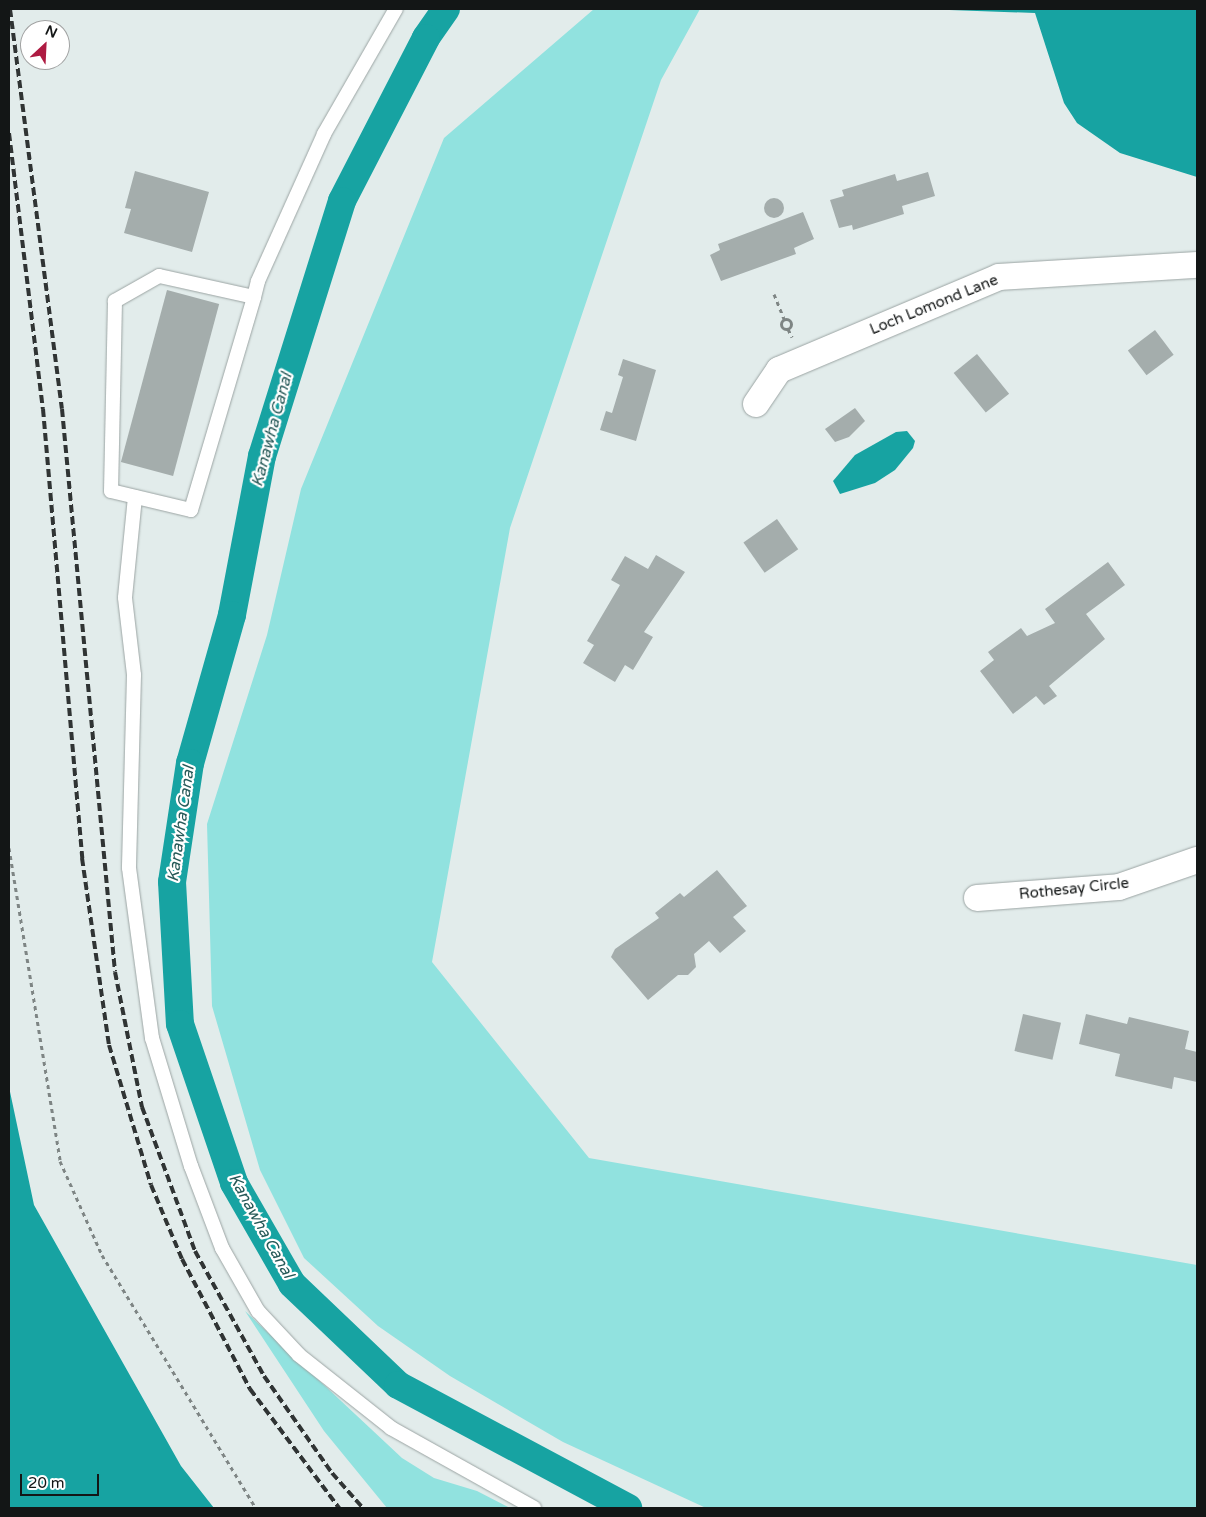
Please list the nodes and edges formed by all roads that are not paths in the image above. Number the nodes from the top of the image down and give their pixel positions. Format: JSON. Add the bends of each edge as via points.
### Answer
{"nodes":[{"id":1,"x":396,"y":9,"type":"edge"},
{"id":2,"x":1197,"y":265,"type":"edge"},
{"id":3,"x":254,"y":297,"type":"junction"},
{"id":4,"x":756,"y":404,"type":"dead end"},
{"id":5,"x":135,"y":497,"type":"junction"},
{"id":6,"x":1197,"y":860,"type":"edge"},
{"id":7,"x":977,"y":898,"type":"dead end"},
{"id":8,"x":534,"y":1508,"type":"edge"}],
"edges":[{"from":1,"to":3,"type":"lane","via":[[324,134]]},
{"from":2,"to":4,"type":"street","name":"Loch Lomond Lane","via":[[999,277],[779,370]]},
{"from":3,"to":5,"type":"lane","via":[[191,510]]},
{"from":3,"to":5,"type":"lane","via":[[159,276],[115,301],[110,492]]},
{"from":5,"to":8,"type":"lane","via":[[125,598],[134,675],[129,868],[152,1038],[222,1248],[258,1311],[299,1355],[391,1428]]},
{"from":6,"to":7,"type":"street","name":"Rothesay Circle","via":[[1119,887]]}]}
